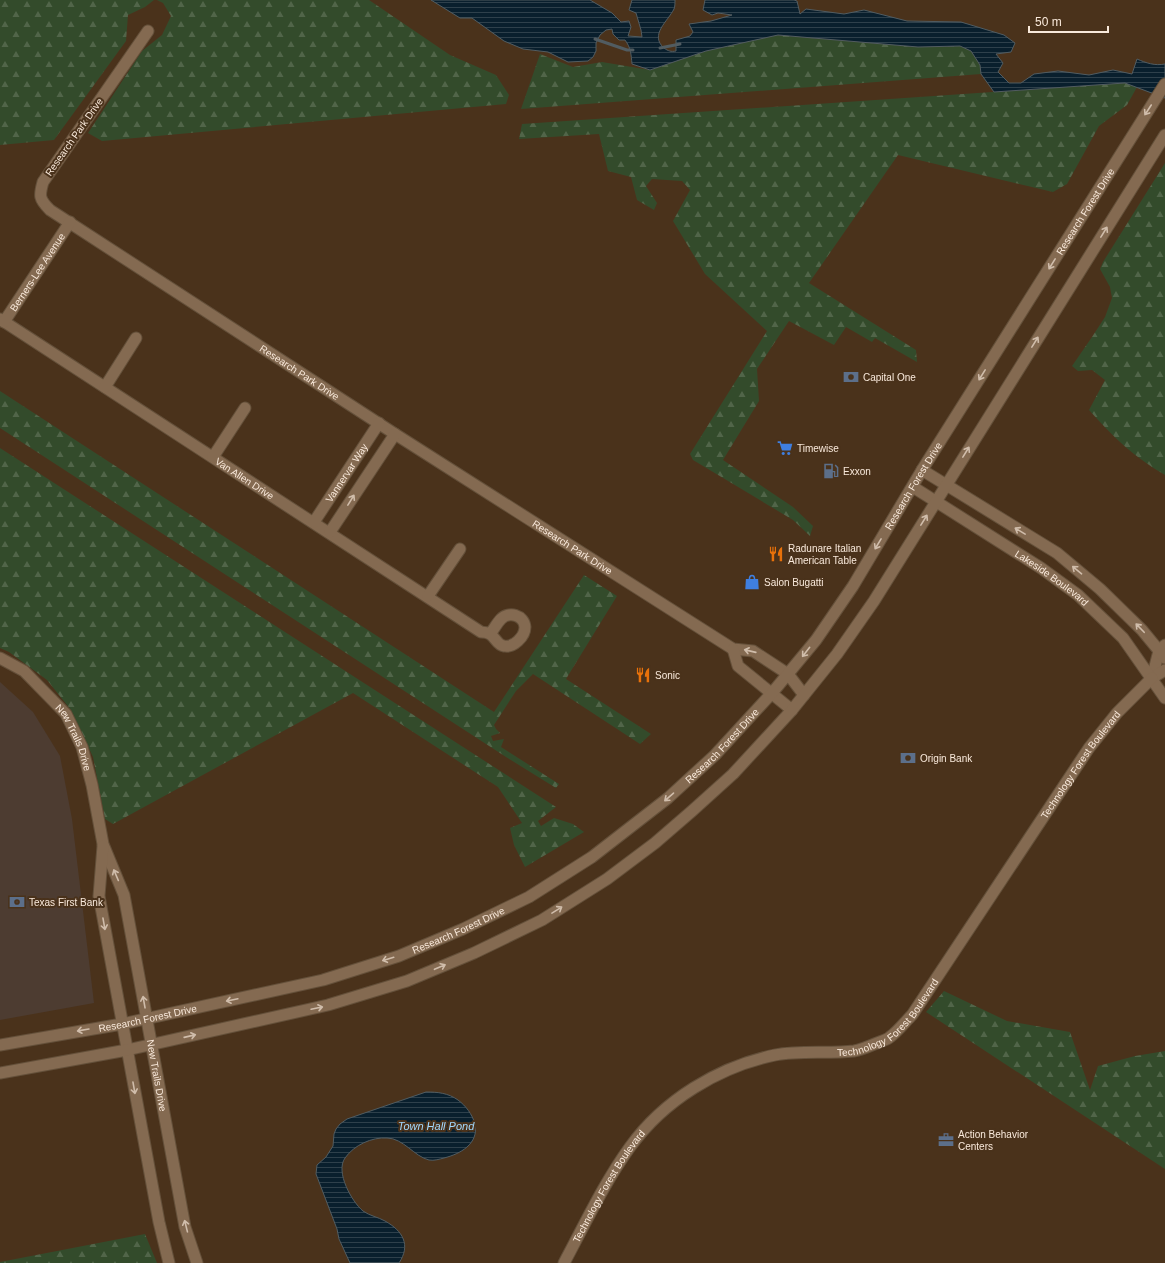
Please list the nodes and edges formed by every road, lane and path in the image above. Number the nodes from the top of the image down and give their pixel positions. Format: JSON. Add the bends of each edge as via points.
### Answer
{"nodes":[{"id":1,"x":148,"y":31,"type":"dead end"},
{"id":2,"x":1165,"y":84,"type":"edge"},
{"id":3,"x":1165,"y":135,"type":"edge"},
{"id":4,"x":70,"y":222,"type":"junction"},
{"id":5,"x":2,"y":320,"type":"edge"},
{"id":6,"x":136,"y":338,"type":"dead end"},
{"id":7,"x":105,"y":387,"type":"junction"},
{"id":8,"x":245,"y":408,"type":"dead end"},
{"id":9,"x":379,"y":423,"type":"junction"},
{"id":10,"x":395,"y":434,"type":"junction"},
{"id":11,"x":213,"y":457,"type":"junction"},
{"id":12,"x":922,"y":470,"type":"junction"},
{"id":13,"x":946,"y":486,"type":"junction"},
{"id":14,"x":913,"y":487,"type":"junction"},
{"id":15,"x":935,"y":502,"type":"junction"},
{"id":16,"x":314,"y":522,"type":"junction"},
{"id":17,"x":330,"y":532,"type":"junction"},
{"id":18,"x":460,"y":549,"type":"dead end"},
{"id":19,"x":428,"y":596,"type":"junction"},
{"id":20,"x":490,"y":634,"type":"dead end"},
{"id":21,"x":733,"y":649,"type":"junction"},
{"id":22,"x":1163,"y":651,"type":"edge"},
{"id":23,"x":0,"y":658,"type":"edge"},
{"id":24,"x":1165,"y":670,"type":"edge"},
{"id":25,"x":788,"y":674,"type":"junction"},
{"id":26,"x":1152,"y":678,"type":"junction"},
{"id":27,"x":772,"y":693,"type":"junction"},
{"id":28,"x":804,"y":695,"type":"junction"},
{"id":29,"x":1165,"y":698,"type":"edge"},
{"id":30,"x":792,"y":710,"type":"junction"},
{"id":31,"x":103,"y":844,"type":"junction"},
{"id":32,"x":147,"y":1018,"type":"junction"},
{"id":33,"x":122,"y":1024,"type":"junction"},
{"id":34,"x":152,"y":1044,"type":"junction"},
{"id":35,"x":0,"y":1045,"type":"edge"},
{"id":36,"x":127,"y":1050,"type":"junction"},
{"id":37,"x":0,"y":1073,"type":"edge"},
{"id":38,"x":194,"y":1262,"type":"edge"},
{"id":39,"x":169,"y":1263,"type":"edge"},
{"id":40,"x":564,"y":1263,"type":"edge"}],
"edges":[{"from":1,"to":4,"type":"street","name":"Research Park Drive","via":[[43,182],[40,194],[42,202]]},
{"from":2,"to":12,"type":"street","name":"Research Forest Drive","one_way":true},
{"from":13,"to":3,"type":"street","one_way":true},
{"from":4,"to":5,"type":"street","name":"Berners-Lee Avenue"},
{"from":4,"to":9,"type":"street","name":"Research Park Drive"},
{"from":5,"to":7,"type":"street","name":"Van Allen Drive"},
{"from":6,"to":7,"type":"street"},
{"from":7,"to":11,"type":"street","name":"Van Allen Drive"},
{"from":8,"to":11,"type":"street"},
{"from":9,"to":10,"type":"street","name":"Research Park Drive"},
{"from":9,"to":16,"type":"street","name":"Vannervar Way"},
{"from":17,"to":10,"type":"street","name":"Vannervar Way","one_way":true},
{"from":10,"to":21,"type":"street","name":"Research Park Drive"},
{"from":11,"to":16,"type":"street","name":"Van Allen Drive"},
{"from":12,"to":13,"type":"street","name":"Lakeside Boulevard"},
{"from":12,"to":14,"type":"street","name":"Research Forest Drive"},
{"from":13,"to":15,"type":"street"},
{"from":22,"to":13,"type":"street","name":"Lakeside Boulevard","one_way":true,"via":[[1100,589],[1057,553]]},
{"from":14,"to":15,"type":"street","name":"Lakeside Boulevard"},
{"from":14,"to":25,"type":"street","name":"Research Forest Drive","one_way":true,"via":[[853,586],[816,640]]},
{"from":15,"to":26,"type":"street","name":"Lakeside Boulevard","via":[[1041,568],[1078,595],[1123,638]]},
{"from":28,"to":15,"type":"street","one_way":true,"via":[[874,601]]},
{"from":16,"to":17,"type":"street","name":"Van Allen Drive"},
{"from":17,"to":19,"type":"street","name":"Van Allen Drive"},
{"from":18,"to":19,"type":"street"},
{"from":19,"to":20,"type":"street","name":"Van Allen Drive","via":[[481,632]]},
{"from":25,"to":21,"type":"street","name":"Research Park Drive","one_way":true,"via":[[752,650]]},
{"from":21,"to":27,"type":"street","via":[[738,666]]},
{"from":22,"to":26,"type":"street","name":"Technology Forest Boulevard"},
{"from":23,"to":31,"type":"street","name":"New Trails Drive","via":[[24,671],[66,714],[82,747]]},
{"from":24,"to":26,"type":"street","name":"Technology Forest Boulevard"},
{"from":25,"to":27,"type":"street","name":"Research Forest Drive"},
{"from":25,"to":28,"type":"street","name":"Research Park Drive"},
{"from":26,"to":29,"type":"street","name":"Lakeside Boulevard"},
{"from":26,"to":40,"type":"street","name":"Technology Forest Boulevard","via":[[1117,713],[1089,748],[912,1015],[890,1038],[855,1051],[775,1055],[717,1075],[693,1088],[670,1104],[630,1147],[610,1178]]},
{"from":27,"to":30,"type":"street"},
{"from":27,"to":32,"type":"street","name":"Research Forest Drive","one_way":true,"via":[[715,755],[668,798],[592,857],[529,897],[399,956],[323,980]]},
{"from":28,"to":30,"type":"street"},
{"from":34,"to":30,"type":"street","one_way":true,"via":[[328,1005],[407,981],[474,953],[542,920],[607,879],[661,838],[733,774]]},
{"from":32,"to":31,"type":"street","name":"New Trails Drive","one_way":true,"via":[[124,895]]},
{"from":31,"to":33,"type":"street","name":"New Trails Drive","one_way":true,"via":[[99,896]]},
{"from":32,"to":33,"type":"street","name":"Research Forest Drive"},
{"from":32,"to":34,"type":"street","name":"New Trails Drive"},
{"from":33,"to":35,"type":"street","name":"Research Forest Drive","one_way":true},
{"from":33,"to":36,"type":"street","name":"New Trails Drive"},
{"from":34,"to":36,"type":"street"},
{"from":38,"to":34,"type":"street","name":"New Trails Drive","one_way":true},
{"from":36,"to":37,"type":"street"},
{"from":36,"to":39,"type":"street","name":"New Trails Drive","one_way":true,"via":[[157,1215]]}]}
